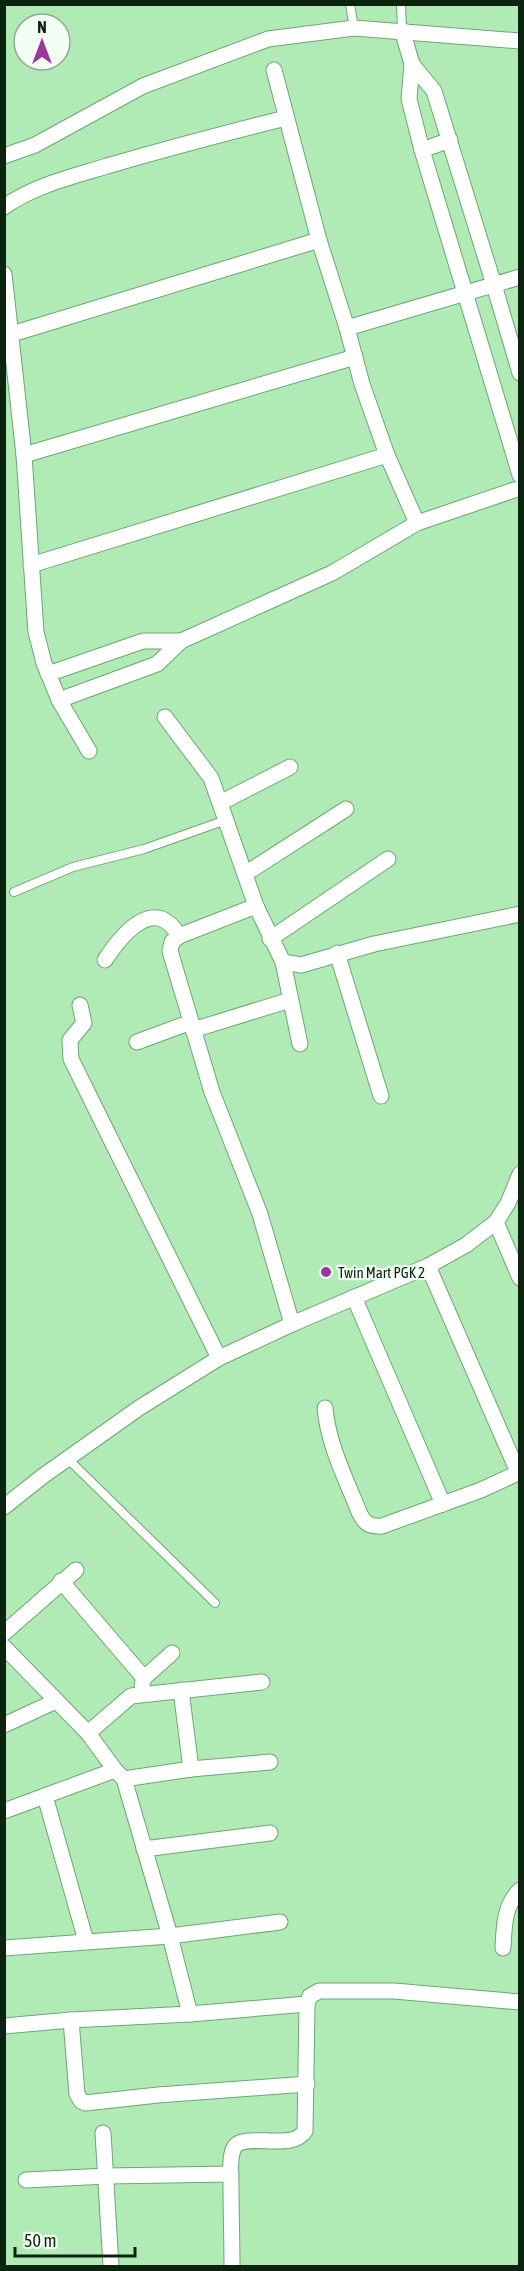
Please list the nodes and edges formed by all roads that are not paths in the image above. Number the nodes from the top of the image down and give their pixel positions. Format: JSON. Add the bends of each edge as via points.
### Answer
{"nodes":[{"id":1,"x":350,"y":4,"type":"edge"},
{"id":2,"x":401,"y":4,"type":"edge"},
{"id":3,"x":354,"y":28,"type":"junction"},
{"id":4,"x":402,"y":30,"type":"junction"},
{"id":5,"x":519,"y":41,"type":"edge"},
{"id":6,"x":412,"y":64,"type":"junction"},
{"id":7,"x":274,"y":70,"type":"dead end"},
{"id":8,"x":286,"y":118,"type":"junction"},
{"id":9,"x":450,"y":140,"type":"junction"},
{"id":10,"x":422,"y":150,"type":"junction"},
{"id":11,"x":4,"y":156,"type":"edge"},
{"id":12,"x":4,"y":207,"type":"edge"},
{"id":13,"x":319,"y":240,"type":"junction"},
{"id":14,"x":4,"y":274,"type":"edge"},
{"id":15,"x":519,"y":277,"type":"edge"},
{"id":16,"x":494,"y":285,"type":"junction"},
{"id":17,"x":465,"y":293,"type":"junction"},
{"id":18,"x":347,"y":328,"type":"junction"},
{"id":19,"x":12,"y":334,"type":"junction"},
{"id":20,"x":355,"y":357,"type":"junction"},
{"id":21,"x":519,"y":373,"type":"edge"},
{"id":22,"x":24,"y":455,"type":"junction"},
{"id":23,"x":387,"y":455,"type":"junction"},
{"id":24,"x":519,"y":475,"type":"edge"},
{"id":25,"x":519,"y":488,"type":"edge"},
{"id":26,"x":417,"y":523,"type":"junction"},
{"id":27,"x":32,"y":565,"type":"junction"},
{"id":28,"x":181,"y":641,"type":"junction"},
{"id":29,"x":48,"y":674,"type":"junction"},
{"id":30,"x":59,"y":700,"type":"junction"},
{"id":31,"x":165,"y":717,"type":"dead end"},
{"id":32,"x":89,"y":751,"type":"dead end"},
{"id":33,"x":290,"y":767,"type":"dead end"},
{"id":34,"x":220,"y":803,"type":"junction"},
{"id":35,"x":346,"y":809,"type":"dead end"},
{"id":36,"x":226,"y":820,"type":"junction"},
{"id":37,"x":388,"y":859,"type":"dead end"},
{"id":38,"x":245,"y":874,"type":"junction"},
{"id":39,"x":14,"y":892,"type":"dead end"},
{"id":40,"x":256,"y":906,"type":"junction"},
{"id":41,"x":519,"y":914,"type":"edge"},
{"id":42,"x":180,"y":936,"type":"junction"},
{"id":43,"x":270,"y":939,"type":"junction"},
{"id":44,"x":337,"y":953,"type":"junction"},
{"id":45,"x":105,"y":960,"type":"dead end"},
{"id":46,"x":283,"y":962,"type":"junction"},
{"id":47,"x":290,"y":1000,"type":"junction"},
{"id":48,"x":80,"y":1005,"type":"dead end"},
{"id":49,"x":192,"y":1026,"type":"junction"},
{"id":50,"x":137,"y":1042,"type":"dead end"},
{"id":51,"x":300,"y":1044,"type":"dead end"},
{"id":52,"x":381,"y":1096,"type":"dead end"},
{"id":53,"x":519,"y":1174,"type":"edge"},
{"id":54,"x":496,"y":1222,"type":"junction"},
{"id":55,"x":514,"y":1253,"type":"edge"},
{"id":56,"x":428,"y":1266,"type":"junction"},
{"id":57,"x":519,"y":1278,"type":"edge"},
{"id":58,"x":354,"y":1297,"type":"junction"},
{"id":59,"x":292,"y":1324,"type":"junction"},
{"id":60,"x":219,"y":1358,"type":"junction"},
{"id":61,"x":325,"y":1408,"type":"dead end"},
{"id":62,"x":68,"y":1459,"type":"junction"},
{"id":63,"x":519,"y":1472,"type":"edge"},
{"id":64,"x":443,"y":1504,"type":"junction"},
{"id":65,"x":4,"y":1507,"type":"edge"},
{"id":66,"x":76,"y":1570,"type":"dead end"},
{"id":67,"x":62,"y":1581,"type":"junction"},
{"id":68,"x":215,"y":1603,"type":"dead end"},
{"id":69,"x":4,"y":1633,"type":"edge"},
{"id":70,"x":4,"y":1647,"type":"edge"},
{"id":71,"x":172,"y":1653,"type":"dead end"},
{"id":72,"x":144,"y":1678,"type":"junction"},
{"id":73,"x":262,"y":1682,"type":"dead end"},
{"id":74,"x":181,"y":1690,"type":"junction"},
{"id":75,"x":139,"y":1694,"type":"junction"},
{"id":76,"x":56,"y":1701,"type":"junction"},
{"id":77,"x":4,"y":1725,"type":"edge"},
{"id":78,"x":88,"y":1733,"type":"junction"},
{"id":79,"x":270,"y":1762,"type":"dead end"},
{"id":80,"x":191,"y":1769,"type":"junction"},
{"id":81,"x":120,"y":1774,"type":"junction"},
{"id":82,"x":45,"y":1796,"type":"junction"},
{"id":83,"x":4,"y":1811,"type":"edge"},
{"id":84,"x":270,"y":1833,"type":"dead end"},
{"id":85,"x":144,"y":1849,"type":"junction"},
{"id":86,"x":519,"y":1890,"type":"edge"},
{"id":87,"x":280,"y":1923,"type":"dead end"},
{"id":88,"x":170,"y":1936,"type":"junction"},
{"id":89,"x":86,"y":1941,"type":"junction"},
{"id":90,"x":4,"y":1948,"type":"edge"},
{"id":91,"x":503,"y":1948,"type":"dead end"},
{"id":92,"x":519,"y":2002,"type":"edge"},
{"id":93,"x":307,"y":2004,"type":"junction"},
{"id":94,"x":190,"y":2014,"type":"junction"},
{"id":95,"x":70,"y":2020,"type":"junction"},
{"id":96,"x":4,"y":2026,"type":"edge"},
{"id":97,"x":307,"y":2084,"type":"junction"},
{"id":98,"x":103,"y":2133,"type":"dead end"},
{"id":99,"x":231,"y":2174,"type":"junction"},
{"id":100,"x":107,"y":2176,"type":"junction"},
{"id":101,"x":26,"y":2180,"type":"dead end"},
{"id":102,"x":111,"y":2266,"type":"edge"},
{"id":103,"x":232,"y":2266,"type":"edge"}],
"edges":[{"from":1,"to":3,"type":"lane"},
{"from":2,"to":4,"type":"lane"},
{"from":3,"to":4,"type":"street"},
{"from":3,"to":11,"type":"street","via":[[268,39],[143,86],[35,145]]},
{"from":4,"to":5,"type":"street"},
{"from":4,"to":6,"type":"street"},
{"from":6,"to":9,"type":"street","via":[[434,91]]},
{"from":6,"to":10,"type":"street","via":[[409,99]]},
{"from":7,"to":8,"type":"street"},
{"from":8,"to":12,"type":"street","via":[[51,183]]},
{"from":8,"to":13,"type":"street"},
{"from":9,"to":10,"type":"street"},
{"from":9,"to":16,"type":"street"},
{"from":10,"to":17,"type":"street"},
{"from":13,"to":18,"type":"street"},
{"from":13,"to":19,"type":"street"},
{"from":14,"to":19,"type":"street"},
{"from":15,"to":16,"type":"street"},
{"from":16,"to":17,"type":"street"},
{"from":16,"to":21,"type":"street"},
{"from":17,"to":18,"type":"street"},
{"from":17,"to":24,"type":"street"},
{"from":18,"to":20,"type":"street"},
{"from":19,"to":22,"type":"street"},
{"from":20,"to":22,"type":"street"},
{"from":20,"to":23,"type":"street"},
{"from":22,"to":27,"type":"street"},
{"from":23,"to":26,"type":"street"},
{"from":23,"to":27,"type":"street"},
{"from":25,"to":26,"type":"street"},
{"from":26,"to":28,"type":"street","via":[[332,573]]},
{"from":27,"to":29,"type":"street","via":[[36,632]]},
{"from":28,"to":29,"type":"street","via":[[143,641]]},
{"from":28,"to":30,"type":"street","via":[[157,664]]},
{"from":29,"to":30,"type":"street"},
{"from":30,"to":32,"type":"street"},
{"from":31,"to":34,"type":"street","via":[[206,770]]},
{"from":33,"to":34,"type":"street"},
{"from":34,"to":36,"type":"street"},
{"from":35,"to":38,"type":"street"},
{"from":36,"to":38,"type":"street"},
{"from":36,"to":39,"type":"lane","via":[[144,849],[74,867]]},
{"from":37,"to":43,"type":"street"},
{"from":38,"to":40,"type":"street"},
{"from":40,"to":42,"type":"street"},
{"from":40,"to":43,"type":"street"},
{"from":41,"to":44,"type":"street"},
{"from":42,"to":45,"type":"street","via":[[169,921],[145,920],[125,933]]},
{"from":42,"to":49,"type":"street","via":[[171,942],[170,951]]},
{"from":43,"to":46,"type":"street"},
{"from":44,"to":46,"type":"street","via":[[301,964]]},
{"from":44,"to":52,"type":"street"},
{"from":46,"to":47,"type":"street"},
{"from":47,"to":49,"type":"street"},
{"from":47,"to":51,"type":"street"},
{"from":48,"to":60,"type":"street","via":[[84,1023],[70,1040],[71,1059]]},
{"from":49,"to":50,"type":"street"},
{"from":49,"to":59,"type":"street","via":[[212,1092],[260,1214]]},
{"from":53,"to":54,"type":"street"},
{"from":54,"to":55,"type":"street"},
{"from":54,"to":56,"type":"street","via":[[466,1245]]},
{"from":55,"to":57,"type":"street"},
{"from":56,"to":58,"type":"street"},
{"from":56,"to":63,"type":"street"},
{"from":58,"to":59,"type":"street"},
{"from":58,"to":64,"type":"street"},
{"from":59,"to":60,"type":"street"},
{"from":60,"to":62,"type":"street"},
{"from":61,"to":64,"type":"street","via":[[332,1441],[364,1522],[382,1526]]},
{"from":62,"to":65,"type":"street"},
{"from":62,"to":68,"type":"lane"},
{"from":63,"to":64,"type":"street"},
{"from":66,"to":67,"type":"street"},
{"from":67,"to":69,"type":"street"},
{"from":67,"to":72,"type":"street"},
{"from":70,"to":76,"type":"street"},
{"from":71,"to":72,"type":"street"},
{"from":72,"to":75,"type":"street"},
{"from":73,"to":74,"type":"street"},
{"from":74,"to":75,"type":"street"},
{"from":74,"to":80,"type":"street"},
{"from":75,"to":78,"type":"street","via":[[127,1699]]},
{"from":76,"to":77,"type":"street"},
{"from":76,"to":78,"type":"street"},
{"from":78,"to":81,"type":"street"},
{"from":79,"to":80,"type":"street"},
{"from":80,"to":81,"type":"street"},
{"from":81,"to":82,"type":"street"},
{"from":81,"to":85,"type":"street"},
{"from":82,"to":83,"type":"street"},
{"from":82,"to":89,"type":"street"},
{"from":84,"to":85,"type":"street"},
{"from":85,"to":88,"type":"street"},
{"from":86,"to":91,"type":"street","via":[[507,1909]]},
{"from":87,"to":88,"type":"street"},
{"from":88,"to":89,"type":"street"},
{"from":88,"to":94,"type":"street"},
{"from":89,"to":90,"type":"street"},
{"from":92,"to":93,"type":"street","via":[[394,1991],[319,1991],[313,1993]]},
{"from":93,"to":94,"type":"street"},
{"from":93,"to":97,"type":"street"},
{"from":94,"to":95,"type":"street"},
{"from":95,"to":96,"type":"street"},
{"from":95,"to":97,"type":"street","via":[[77,2094],[85,2103]]},
{"from":97,"to":99,"type":"street","via":[[302,2135],[291,2141],[239,2143],[233,2149]]},
{"from":98,"to":100,"type":"street"},
{"from":99,"to":100,"type":"street"},
{"from":99,"to":103,"type":"street"},
{"from":100,"to":101,"type":"street"},
{"from":100,"to":102,"type":"street"}]}
